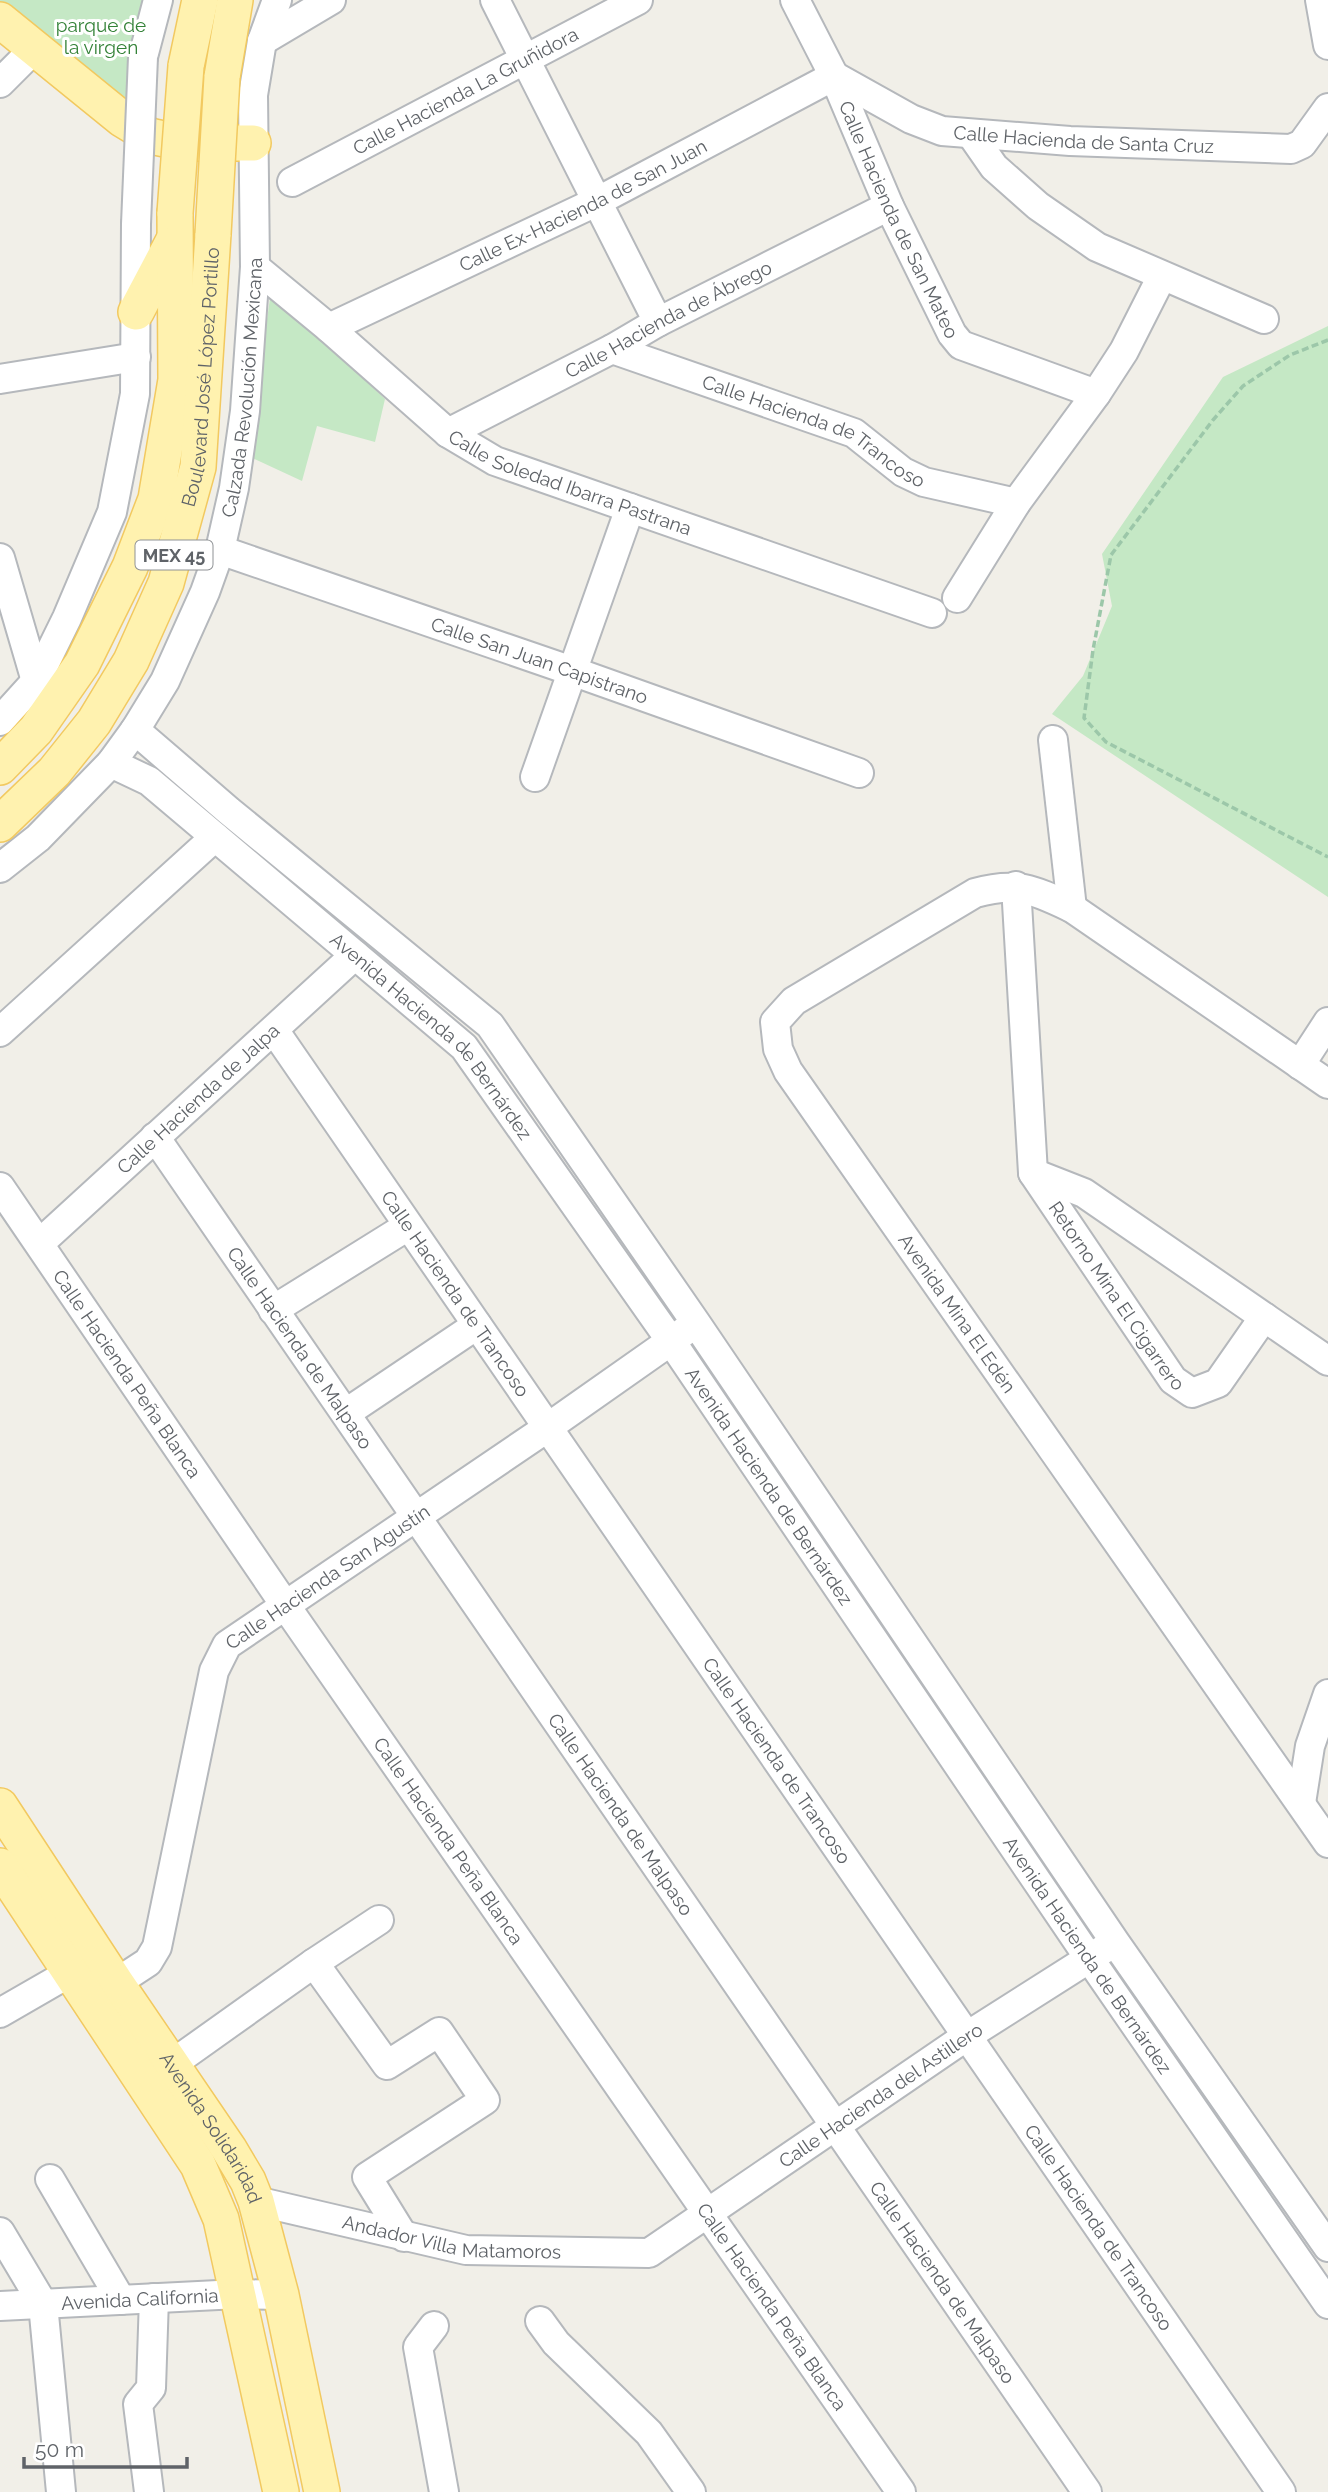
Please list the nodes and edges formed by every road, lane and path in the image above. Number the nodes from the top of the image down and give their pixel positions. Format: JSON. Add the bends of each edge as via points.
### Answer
{"nodes":[{"id":1,"x":158,"y":0,"type":"edge"},
{"id":2,"x":200,"y":0,"type":"edge"},
{"id":3,"x":235,"y":0,"type":"edge"},
{"id":4,"x":277,"y":0,"type":"edge"},
{"id":5,"x":331,"y":0,"type":"edge"},
{"id":6,"x":495,"y":0,"type":"edge"},
{"id":7,"x":638,"y":0,"type":"edge"},
{"id":8,"x":795,"y":0,"type":"edge"},
{"id":9,"x":1320,"y":0,"type":"edge"},
{"id":10,"x":0,"y":20,"type":"edge"},
{"id":11,"x":262,"y":41,"type":"junction"},
{"id":12,"x":1328,"y":45,"type":"edge"},
{"id":13,"x":34,"y":49,"type":"junction"},
{"id":14,"x":526,"y":59,"type":"junction"},
{"id":15,"x":834,"y":76,"type":"junction"},
{"id":16,"x":0,"y":83,"type":"edge"},
{"id":17,"x":1328,"y":108,"type":"edge"},
{"id":18,"x":971,"y":134,"type":"junction"},
{"id":19,"x":253,"y":143,"type":"junction"},
{"id":20,"x":292,"y":182,"type":"dead end"},
{"id":21,"x":598,"y":201,"type":"junction"},
{"id":22,"x":889,"y":206,"type":"junction"},
{"id":23,"x":175,"y":225,"type":"junction"},
{"id":24,"x":255,"y":267,"type":"junction"},
{"id":25,"x":1162,"y":276,"type":"junction"},
{"id":26,"x":135,"y":312,"type":"junction"},
{"id":27,"x":1264,"y":319,"type":"dead end"},
{"id":28,"x":659,"y":322,"type":"junction"},
{"id":29,"x":329,"y":328,"type":"junction"},
{"id":30,"x":1328,"y":340,"type":"edge"},
{"id":31,"x":612,"y":349,"type":"junction"},
{"id":32,"x":136,"y":357,"type":"junction"},
{"id":33,"x":0,"y":379,"type":"edge"},
{"id":34,"x":1096,"y":394,"type":"junction"},
{"id":35,"x":448,"y":433,"type":"junction"},
{"id":36,"x":1016,"y":503,"type":"junction"},
{"id":37,"x":629,"y":508,"type":"junction"},
{"id":38,"x":220,"y":550,"type":"junction"},
{"id":39,"x":0,"y":558,"type":"edge"},
{"id":40,"x":957,"y":598,"type":"dead end"},
{"id":41,"x":932,"y":613,"type":"dead end"},
{"id":42,"x":572,"y":671,"type":"junction"},
{"id":43,"x":36,"y":681,"type":"junction"},
{"id":44,"x":0,"y":721,"type":"edge"},
{"id":45,"x":135,"y":730,"type":"junction"},
{"id":46,"x":1053,"y":740,"type":"dead end"},
{"id":47,"x":111,"y":762,"type":"junction"},
{"id":48,"x":0,"y":768,"type":"edge"},
{"id":49,"x":859,"y":774,"type":"dead end"},
{"id":50,"x":535,"y":777,"type":"dead end"},
{"id":51,"x":29,"y":798,"type":"junction"},
{"id":52,"x":0,"y":824,"type":"edge"},
{"id":53,"x":0,"y":835,"type":"edge"},
{"id":54,"x":215,"y":837,"type":"junction"},
{"id":55,"x":1328,"y":857,"type":"edge"},
{"id":56,"x":0,"y":868,"type":"edge"},
{"id":57,"x":1026,"y":888,"type":"junction"},
{"id":58,"x":1072,"y":908,"type":"junction"},
{"id":59,"x":355,"y":955,"type":"junction"},
{"id":60,"x":1328,"y":1022,"type":"edge"},
{"id":61,"x":274,"y":1030,"type":"junction"},
{"id":62,"x":0,"y":1032,"type":"edge"},
{"id":63,"x":1300,"y":1065,"type":"junction"},
{"id":64,"x":1328,"y":1084,"type":"edge"},
{"id":65,"x":155,"y":1137,"type":"junction"},
{"id":66,"x":1033,"y":1173,"type":"junction"},
{"id":67,"x":0,"y":1187,"type":"edge"},
{"id":68,"x":408,"y":1226,"type":"junction"},
{"id":69,"x":40,"y":1243,"type":"junction"},
{"id":70,"x":273,"y":1310,"type":"junction"},
{"id":71,"x":1264,"y":1317,"type":"junction"},
{"id":72,"x":696,"y":1322,"type":"junction"},
{"id":73,"x":477,"y":1325,"type":"junction"},
{"id":74,"x":671,"y":1341,"type":"junction"},
{"id":75,"x":1328,"y":1361,"type":"edge"},
{"id":76,"x":346,"y":1413,"type":"junction"},
{"id":77,"x":547,"y":1428,"type":"junction"},
{"id":78,"x":416,"y":1517,"type":"junction"},
{"id":79,"x":285,"y":1605,"type":"junction"},
{"id":80,"x":1328,"y":1694,"type":"edge"},
{"id":81,"x":1301,"y":1803,"type":"junction"},
{"id":82,"x":0,"y":1806,"type":"edge"},
{"id":83,"x":1328,"y":1843,"type":"edge"},
{"id":84,"x":0,"y":1866,"type":"edge"},
{"id":85,"x":379,"y":1920,"type":"dead end"},
{"id":86,"x":1115,"y":1941,"type":"junction"},
{"id":87,"x":1089,"y":1958,"type":"junction"},
{"id":88,"x":314,"y":1963,"type":"junction"},
{"id":89,"x":71,"y":1972,"type":"junction"},
{"id":90,"x":116,"y":1983,"type":"junction"},
{"id":91,"x":0,"y":2013,"type":"edge"},
{"id":92,"x":967,"y":2036,"type":"junction"},
{"id":93,"x":172,"y":2064,"type":"junction"},
{"id":94,"x":836,"y":2125,"type":"junction"},
{"id":95,"x":50,"y":2179,"type":"dead end"},
{"id":96,"x":256,"y":2201,"type":"junction"},
{"id":97,"x":708,"y":2213,"type":"junction"},
{"id":98,"x":0,"y":2232,"type":"edge"},
{"id":99,"x":404,"y":2237,"type":"junction"},
{"id":100,"x":1328,"y":2247,"type":"edge"},
{"id":101,"x":649,"y":2253,"type":"joint"},
{"id":102,"x":238,"y":2294,"type":"junction"},
{"id":103,"x":281,"y":2295,"type":"junction"},
{"id":104,"x":154,"y":2298,"type":"junction"},
{"id":105,"x":121,"y":2300,"type":"junction"},
{"id":106,"x":43,"y":2304,"type":"junction"},
{"id":107,"x":1328,"y":2304,"type":"edge"},
{"id":108,"x":0,"y":2306,"type":"edge"},
{"id":109,"x":540,"y":2321,"type":"dead end"},
{"id":110,"x":434,"y":2326,"type":"dead end"},
{"id":111,"x":61,"y":2492,"type":"edge"},
{"id":112,"x":149,"y":2492,"type":"edge"},
{"id":113,"x":281,"y":2492,"type":"edge"},
{"id":114,"x":322,"y":2492,"type":"edge"},
{"id":115,"x":444,"y":2492,"type":"edge"},
{"id":116,"x":691,"y":2492,"type":"edge"},
{"id":117,"x":901,"y":2492,"type":"edge"},
{"id":118,"x":1087,"y":2492,"type":"edge"},
{"id":119,"x":1281,"y":2492,"type":"edge"}],
"edges":[{"from":1,"to":26,"type":"street","bridge":true,"via":[[143,57]]},
{"from":2,"to":23,"type":"main road","name":"Boulevard José López Portillo","number":"MEX 45","bridge":true,"via":[[186,66]]},
{"from":3,"to":51,"type":"main road","name":"Boulevard José López Portillo","number":"MEX 45","bridge":true,"via":[[222,76],[198,467],[166,583],[150,622],[113,694],[77,745]]},
{"from":4,"to":11,"type":"street","name":"Calzada Revolución Mexicana"},
{"from":5,"to":11,"type":"street"},
{"from":6,"to":14,"type":"street"},
{"from":7,"to":14,"type":"street","name":"Calle Hacienda La Gruñidora"},
{"from":8,"to":15,"type":"street","name":"Calle Hacienda de San Mateo"},
{"from":9,"to":12,"type":"street"},
{"from":10,"to":13,"type":"main road"},
{"from":11,"to":19,"type":"street","name":"Calzada Revolución Mexicana","via":[[253,95]]},
{"from":13,"to":16,"type":"street"},
{"from":13,"to":19,"type":"main road","via":[[150,136],[183,143]]},
{"from":14,"to":20,"type":"street","name":"Calle Hacienda La Gruñidora"},
{"from":14,"to":21,"type":"street"},
{"from":15,"to":18,"type":"street","name":"Calle Hacienda de Santa Cruz","via":[[921,123]]},
{"from":15,"to":21,"type":"street","name":"Calle Ex-Hacienda de San Juan"},
{"from":15,"to":22,"type":"street","name":"Calle Hacienda de San Mateo"},
{"from":17,"to":18,"type":"street","name":"Calle Hacienda de Santa Cruz","via":[[1302,144],[1291,149]]},
{"from":18,"to":25,"type":"street","via":[[994,167],[1038,206],[1097,247]]},
{"from":19,"to":24,"type":"street","name":"Calzada Revolución Mexicana"},
{"from":21,"to":28,"type":"street"},
{"from":21,"to":29,"type":"street","name":"Calle Ex-Hacienda de San Juan"},
{"from":22,"to":28,"type":"street","name":"Calle Hacienda de Ábrego"},
{"from":22,"to":34,"type":"street","name":"Calle Hacienda de San Mateo","via":[[951,334],[961,345]]},
{"from":23,"to":26,"type":"main road"},
{"from":23,"to":48,"type":"main road","name":"Boulevard José López Portillo","number":"MEX 45","via":[[177,380],[156,499],[130,567],[82,664],[36,730]]},
{"from":24,"to":29,"type":"street","name":"Calle Soledad Ibarra Pastrana"},
{"from":24,"to":38,"type":"street","name":"Calzada Revolución Mexicana","via":[[243,424]]},
{"from":25,"to":27,"type":"street"},
{"from":25,"to":34,"type":"street"},
{"from":26,"to":32,"type":"street"},
{"from":28,"to":31,"type":"street","name":"Calle Hacienda de Ábrego"},
{"from":29,"to":35,"type":"street","name":"Calle Soledad Ibarra Pastrana"},
{"from":30,"to":55,"type":"path","via":[[1290,355],[1243,386],[1111,555],[1084,718],[1106,742]]},
{"from":31,"to":35,"type":"street","name":"Calle Hacienda de Ábrego"},
{"from":31,"to":36,"type":"street","name":"Calle Hacienda de Trancoso","via":[[854,433],[903,472],[924,482]]},
{"from":32,"to":33,"type":"street"},
{"from":32,"to":43,"type":"street","via":[[135,394],[112,512]]},
{"from":34,"to":36,"type":"street"},
{"from":35,"to":37,"type":"street","name":"Calle Soledad Ibarra Pastrana","via":[[495,461]]},
{"from":36,"to":40,"type":"street"},
{"from":37,"to":41,"type":"street","name":"Calle Soledad Ibarra Pastrana"},
{"from":37,"to":42,"type":"street"},
{"from":38,"to":42,"type":"street","name":"Calle San Juan Capistrano"},
{"from":38,"to":45,"type":"street","name":"Calzada Revolución Mexicana","via":[[165,681]]},
{"from":39,"to":43,"type":"street"},
{"from":42,"to":49,"type":"street","name":"Calle San Juan Capistrano"},
{"from":42,"to":50,"type":"street"},
{"from":43,"to":44,"type":"street"},
{"from":45,"to":47,"type":"street","name":"Calzada Revolución Mexicana"},
{"from":45,"to":72,"type":"street","name":"Avenida Hacienda de Bernárdez","via":[[490,1025]]},
{"from":46,"to":58,"type":"street"},
{"from":47,"to":54,"type":"street","name":"Avenida Hacienda de Bernárdez","via":[[149,781]]},
{"from":47,"to":56,"type":"street","name":"Calzada Revolución Mexicana","via":[[38,838]]},
{"from":51,"to":52,"type":"main road","name":"Boulevard José López Portillo","number":"MEX 45"},
{"from":51,"to":53,"type":"main road"},
{"from":54,"to":59,"type":"street","name":"Avenida Hacienda de Bernárdez"},
{"from":54,"to":62,"type":"street"},
{"from":57,"to":58,"type":"street"},
{"from":57,"to":66,"type":"street"},
{"from":57,"to":81,"type":"street","name":"Avenida Mina El Edén","via":[[996,887],[975,893],[794,1001],[775,1022],[778,1049],[788,1071]]},
{"from":58,"to":63,"type":"street"},
{"from":59,"to":61,"type":"street","name":"Calle Hacienda de Jalpa"},
{"from":59,"to":74,"type":"street","name":"Avenida Hacienda de Bernárdez","via":[[464,1047]]},
{"from":60,"to":63,"type":"street"},
{"from":61,"to":65,"type":"street","name":"Calle Hacienda de Jalpa"},
{"from":61,"to":68,"type":"street","name":"Calle Hacienda de Trancoso"},
{"from":63,"to":64,"type":"street"},
{"from":65,"to":69,"type":"street","name":"Calle Hacienda de Jalpa"},
{"from":65,"to":70,"type":"street","name":"Calle Hacienda de Malpaso"},
{"from":66,"to":71,"type":"street","name":"Retorno Mina El Cigarrero","via":[[1084,1193]]},
{"from":66,"to":71,"type":"street","name":"Retorno Mina El Cigarrero","via":[[1173,1380],[1192,1393],[1219,1383]]},
{"from":67,"to":69,"type":"street","name":"Calle Hacienda Peña Blanca"},
{"from":68,"to":70,"type":"street"},
{"from":68,"to":73,"type":"street","name":"Calle Hacienda de Trancoso"},
{"from":69,"to":79,"type":"street","name":"Calle Hacienda Peña Blanca"},
{"from":70,"to":76,"type":"street","name":"Calle Hacienda de Malpaso"},
{"from":71,"to":75,"type":"street","name":"Retorno Mina El Cigarrero"},
{"from":72,"to":74,"type":"street","name":"Calle Hacienda San Agustín"},
{"from":72,"to":86,"type":"street","name":"Avenida Hacienda de Bernárdez"},
{"from":73,"to":76,"type":"street"},
{"from":73,"to":77,"type":"street","name":"Calle Hacienda de Trancoso"},
{"from":74,"to":77,"type":"street","name":"Calle Hacienda San Agustín"},
{"from":74,"to":87,"type":"street","name":"Avenida Hacienda de Bernárdez"},
{"from":76,"to":78,"type":"street","name":"Calle Hacienda de Malpaso"},
{"from":77,"to":78,"type":"street","name":"Calle Hacienda San Agustín"},
{"from":77,"to":92,"type":"street","name":"Calle Hacienda de Trancoso"},
{"from":78,"to":79,"type":"street","name":"Calle Hacienda San Agustín"},
{"from":78,"to":94,"type":"street","name":"Calle Hacienda de Malpaso"},
{"from":79,"to":90,"type":"street","name":"Calle Hacienda San Agustín","via":[[227,1645],[214,1671],[157,1947],[148,1962]]},
{"from":79,"to":97,"type":"street","name":"Calle Hacienda Peña Blanca"},
{"from":80,"to":81,"type":"street","via":[[1310,1746]]},
{"from":81,"to":83,"type":"street","name":"Avenida Mina El Edén"},
{"from":82,"to":90,"type":"main road","name":"Avenida Solidaridad"},
{"from":84,"to":89,"type":"main road","name":"Avenida Solidaridad"},
{"from":85,"to":88,"type":"street"},
{"from":86,"to":87,"type":"street","name":"Calle Hacienda del Astillero"},
{"from":86,"to":100,"type":"street","name":"Avenida Hacienda de Bernárdez"},
{"from":87,"to":92,"type":"street","name":"Calle Hacienda del Astillero"},
{"from":87,"to":107,"type":"street","name":"Avenida Hacienda de Bernárdez"},
{"from":88,"to":93,"type":"street"},
{"from":88,"to":99,"type":"street","via":[[387,2065],[439,2032],[485,2100],[367,2177]]},
{"from":89,"to":91,"type":"street"},
{"from":89,"to":102,"type":"main road","name":"Avenida Solidaridad","via":[[198,2165],[221,2219]]},
{"from":90,"to":93,"type":"main road","name":"Avenida Solidaridad"},
{"from":92,"to":94,"type":"street","name":"Calle Hacienda del Astillero"},
{"from":92,"to":119,"type":"street","name":"Calle Hacienda de Trancoso"},
{"from":93,"to":96,"type":"main road","name":"Avenida Solidaridad","via":[[229,2149]]},
{"from":94,"to":97,"type":"street","name":"Calle Hacienda del Astillero"},
{"from":94,"to":118,"type":"street","name":"Calle Hacienda de Malpaso"},
{"from":95,"to":105,"type":"street"},
{"from":96,"to":99,"type":"street","name":"Andador Villa Matamoros"},
{"from":96,"to":103,"type":"main road","name":"Avenida Solidaridad"},
{"from":97,"to":101,"type":"street","name":"Calle Hacienda del Astillero"},
{"from":97,"to":117,"type":"street","name":"Calle Hacienda Peña Blanca"},
{"from":98,"to":106,"type":"street"},
{"from":99,"to":101,"type":"street","name":"Andador Villa Matamoros","via":[[466,2250]]},
{"from":102,"to":103,"type":"street","name":"Avenida California"},
{"from":102,"to":104,"type":"street","name":"Avenida California"},
{"from":102,"to":113,"type":"main road","name":"Avenida Solidaridad"},
{"from":103,"to":114,"type":"main road","name":"Avenida Solidaridad"},
{"from":104,"to":105,"type":"street","name":"Avenida California"},
{"from":104,"to":112,"type":"street","via":[[151,2388],[138,2404]]},
{"from":105,"to":106,"type":"street","name":"Avenida California"},
{"from":106,"to":108,"type":"street","name":"Avenida California"},
{"from":106,"to":111,"type":"street"},
{"from":109,"to":116,"type":"street","via":[[556,2343],[649,2432]]},
{"from":110,"to":115,"type":"street","via":[[418,2347]]}]}
